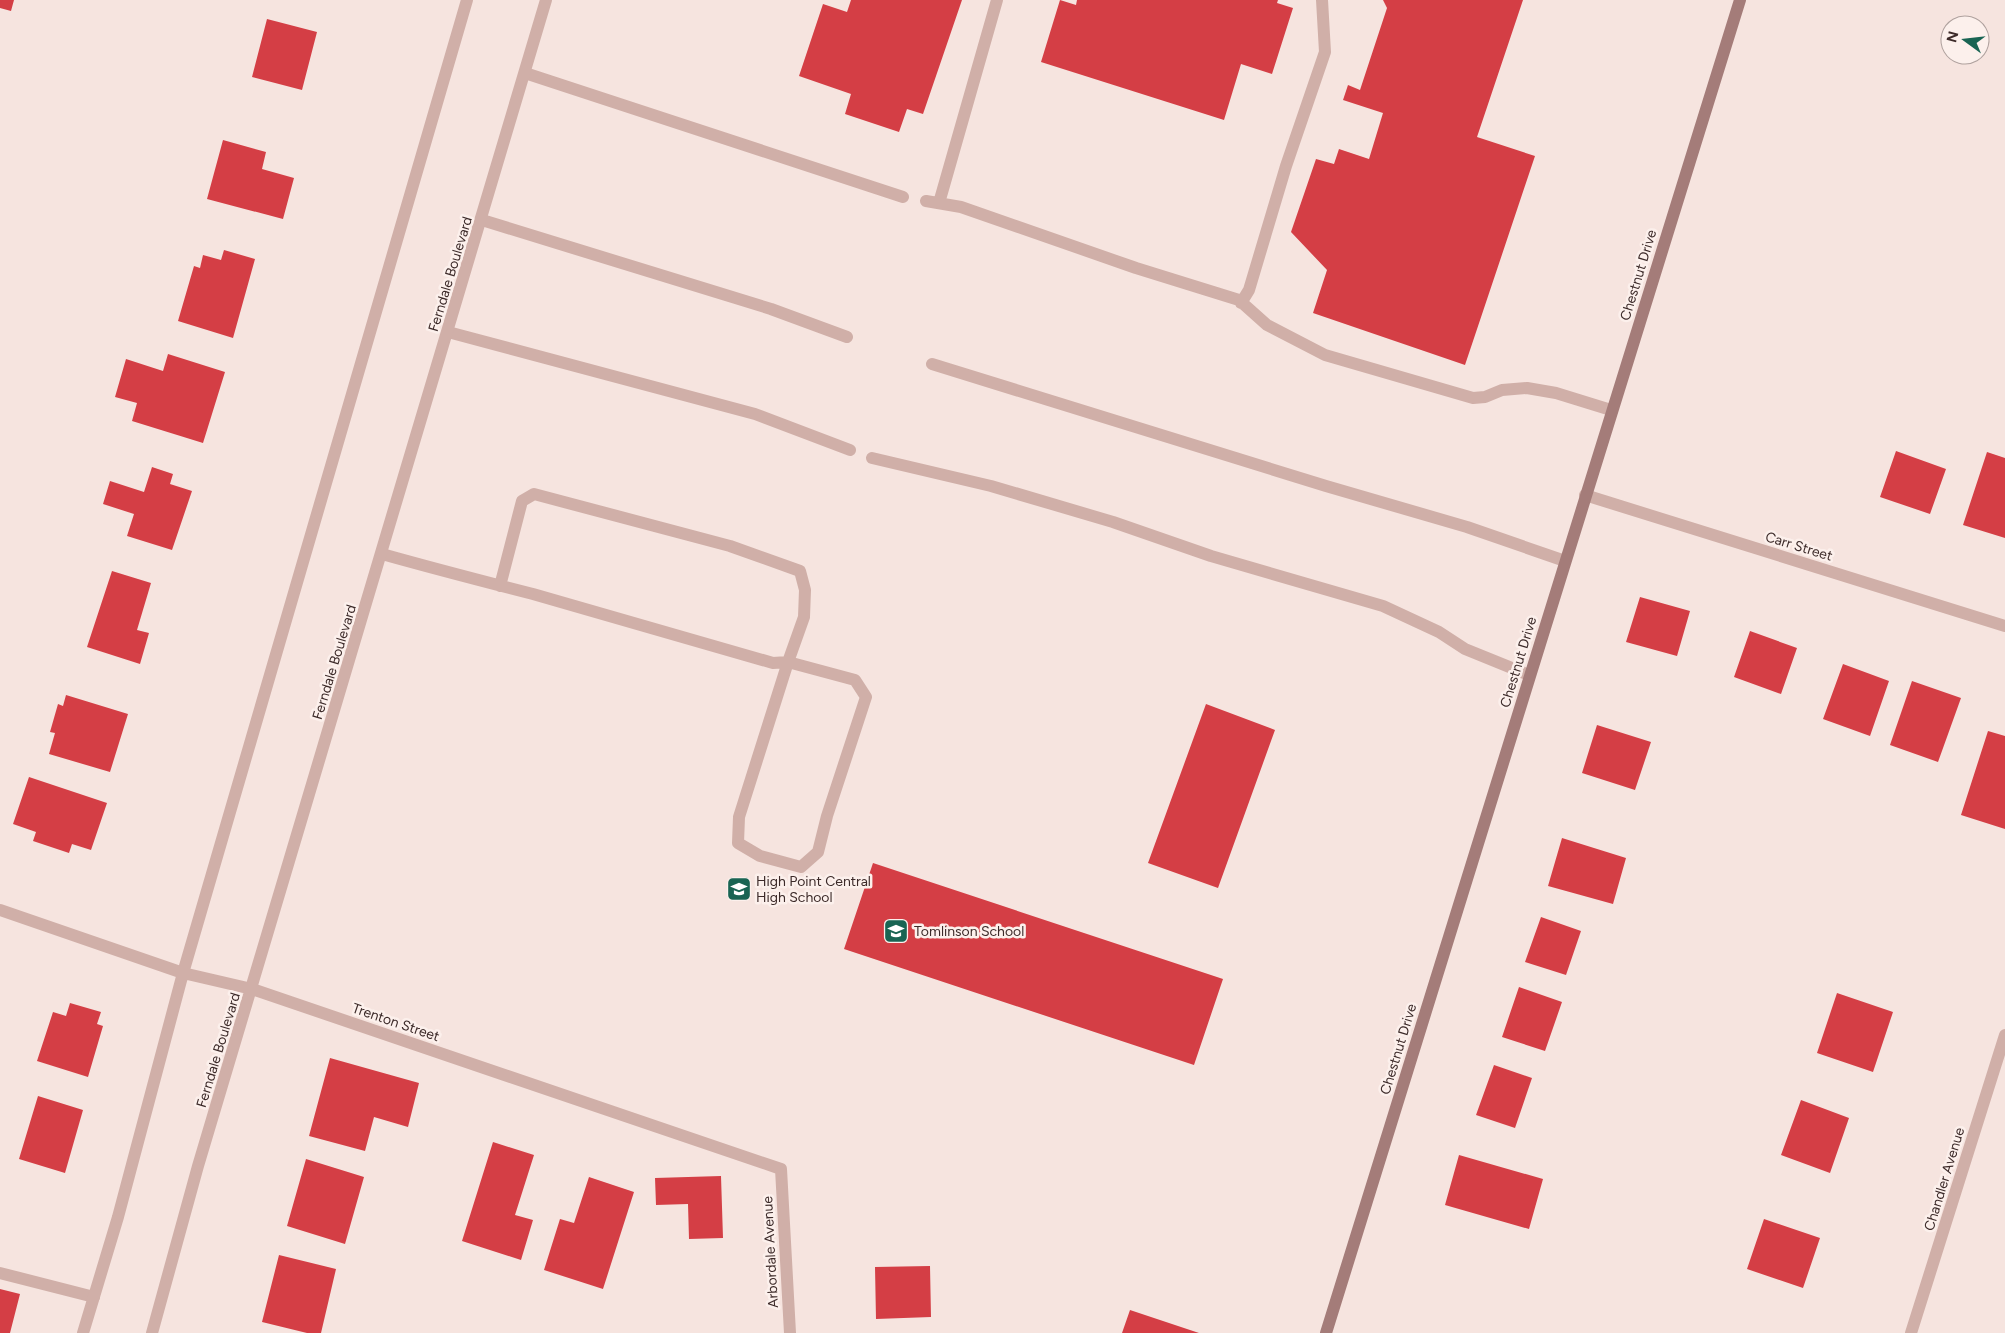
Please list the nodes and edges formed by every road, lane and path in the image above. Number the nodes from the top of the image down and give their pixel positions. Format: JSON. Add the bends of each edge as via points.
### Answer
{"nodes":[{"id":1,"x":467,"y":0,"type":"edge"},
{"id":2,"x":546,"y":0,"type":"edge"},
{"id":3,"x":997,"y":0,"type":"edge"},
{"id":4,"x":1322,"y":0,"type":"edge"},
{"id":5,"x":1740,"y":0,"type":"edge"},
{"id":6,"x":525,"y":73,"type":"junction"},
{"id":7,"x":903,"y":198,"type":"dead end"},
{"id":8,"x":482,"y":220,"type":"junction"},
{"id":9,"x":1242,"y":303,"type":"junction"},
{"id":10,"x":448,"y":332,"type":"junction"},
{"id":11,"x":847,"y":337,"type":"dead end"},
{"id":12,"x":932,"y":364,"type":"dead end"},
{"id":13,"x":1611,"y":410,"type":"junction"},
{"id":14,"x":850,"y":450,"type":"dead end"},
{"id":15,"x":872,"y":458,"type":"dead end"},
{"id":16,"x":1585,"y":495,"type":"junction"},
{"id":17,"x":382,"y":554,"type":"junction"},
{"id":18,"x":1565,"y":561,"type":"junction"},
{"id":19,"x":500,"y":586,"type":"junction"},
{"id":20,"x":2005,"y":626,"type":"edge"},
{"id":21,"x":788,"y":662,"type":"junction"},
{"id":22,"x":1529,"y":675,"type":"junction"},
{"id":23,"x":0,"y":910,"type":"edge"},
{"id":24,"x":183,"y":972,"type":"junction"},
{"id":25,"x":252,"y":989,"type":"junction"},
{"id":26,"x":2005,"y":1035,"type":"edge"},
{"id":27,"x":781,"y":1169,"type":"joint"},
{"id":28,"x":0,"y":1273,"type":"edge"},
{"id":29,"x":94,"y":1297,"type":"junction"},
{"id":30,"x":83,"y":1333,"type":"edge"},
{"id":31,"x":152,"y":1333,"type":"edge"},
{"id":32,"x":790,"y":1333,"type":"edge"},
{"id":33,"x":1326,"y":1333,"type":"edge"},
{"id":34,"x":1911,"y":1333,"type":"edge"}],
"edges":[{"from":1,"to":24,"type":"street"},
{"from":2,"to":6,"type":"street","name":"Ferndale Boulevard"},
{"from":3,"to":9,"type":"street","via":[[933,202],[961,207]]},
{"from":4,"to":9,"type":"street","via":[[1324,52],[1249,290]]},
{"from":5,"to":13,"type":"street","name":"Chestnut Drive"},
{"from":6,"to":7,"type":"street"},
{"from":6,"to":8,"type":"street","name":"Ferndale Boulevard"},
{"from":8,"to":10,"type":"street","name":"Ferndale Boulevard"},
{"from":8,"to":11,"type":"street","via":[[771,309]]},
{"from":9,"to":13,"type":"street","via":[[1267,325],[1325,354],[1464,396],[1485,397],[1502,390],[1527,388],[1556,393]]},
{"from":10,"to":14,"type":"street","via":[[755,414]]},
{"from":10,"to":17,"type":"street","name":"Ferndale Boulevard"},
{"from":12,"to":18,"type":"street"},
{"from":13,"to":16,"type":"street","name":"Chestnut Drive"},
{"from":15,"to":22,"type":"street","via":[[990,486],[1383,606],[1439,632],[1465,649]]},
{"from":16,"to":18,"type":"street","name":"Chestnut Drive"},
{"from":16,"to":20,"type":"street","name":"Carr Street"},
{"from":17,"to":19,"type":"street"},
{"from":17,"to":25,"type":"street","name":"Ferndale Boulevard"},
{"from":18,"to":22,"type":"street","name":"Chestnut Drive"},
{"from":19,"to":21,"type":"street","via":[[765,661]]},
{"from":19,"to":21,"type":"street","via":[[522,501],[534,494],[730,546],[800,570],[805,590],[804,617]]},
{"from":21,"to":21,"type":"street","via":[[739,817],[738,843],[760,856],[802,868],[818,852],[866,698],[855,680]]},
{"from":22,"to":33,"type":"street","name":"Chestnut Drive"},
{"from":23,"to":24,"type":"street","name":"Trenton Street"},
{"from":24,"to":25,"type":"street","name":"Trenton Street"},
{"from":24,"to":29,"type":"street"},
{"from":25,"to":27,"type":"street","name":"Trenton Street"},
{"from":25,"to":31,"type":"street","name":"Ferndale Boulevard"},
{"from":26,"to":34,"type":"street","name":"Chandler Avenue"},
{"from":27,"to":32,"type":"street","name":"Arbordale Avenue"},
{"from":28,"to":29,"type":"street"},
{"from":29,"to":30,"type":"street"}]}
